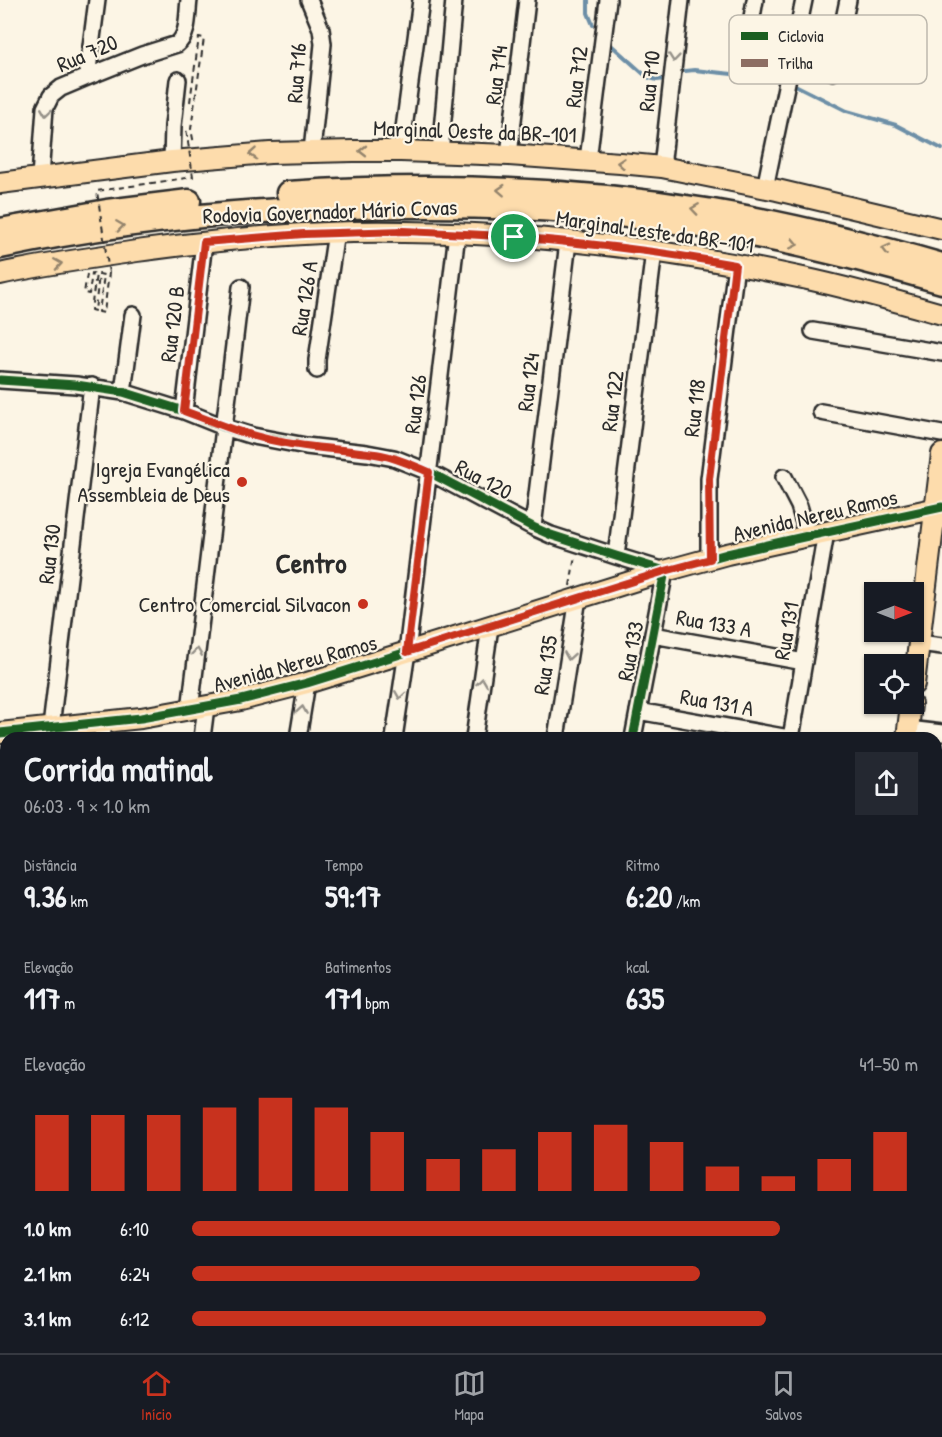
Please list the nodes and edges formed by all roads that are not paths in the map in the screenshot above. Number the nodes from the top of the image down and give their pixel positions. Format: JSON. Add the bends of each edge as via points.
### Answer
{"nodes":[{"id":1,"x":97,"y":0,"type":"edge"},
{"id":2,"x":189,"y":0,"type":"edge"},
{"id":3,"x":309,"y":0,"type":"edge"},
{"id":4,"x":421,"y":0,"type":"edge"},
{"id":5,"x":454,"y":0,"type":"edge"},
{"id":6,"x":527,"y":0,"type":"edge"},
{"id":7,"x":608,"y":0,"type":"edge"},
{"id":8,"x":681,"y":0,"type":"edge"},
{"id":9,"x":755,"y":0,"type":"edge"},
{"id":10,"x":804,"y":0,"type":"edge"},
{"id":11,"x":848,"y":0,"type":"edge"},
{"id":12,"x":752,"y":15,"type":"edge"},
{"id":13,"x":801,"y":15,"type":"edge"},
{"id":14,"x":845,"y":15,"type":"edge"},
{"id":15,"x":87,"y":76,"type":"junction"},
{"id":16,"x":178,"y":80,"type":"dead end"},
{"id":17,"x":786,"y":84,"type":"edge"},
{"id":18,"x":312,"y":151,"type":"junction"},
{"id":19,"x":401,"y":151,"type":"junction"},
{"id":20,"x":440,"y":152,"type":"junction"},
{"id":21,"x":509,"y":155,"type":"junction"},
{"id":22,"x":588,"y":160,"type":"junction"},
{"id":23,"x":172,"y":161,"type":"junction"},
{"id":24,"x":662,"y":167,"type":"junction"},
{"id":25,"x":40,"y":177,"type":"junction"},
{"id":26,"x":0,"y":183,"type":"edge"},
{"id":27,"x":765,"y":188,"type":"junction"},
{"id":28,"x":942,"y":229,"type":"edge"},
{"id":29,"x":0,"y":230,"type":"edge"},
{"id":30,"x":336,"y":232,"type":"junction"},
{"id":31,"x":457,"y":233,"type":"junction"},
{"id":32,"x":204,"y":242,"type":"junction"},
{"id":33,"x":568,"y":242,"type":"junction"},
{"id":34,"x":0,"y":247,"type":"edge"},
{"id":35,"x":654,"y":251,"type":"junction"},
{"id":36,"x":735,"y":265,"type":"junction"},
{"id":37,"x":942,"y":265,"type":"edge"},
{"id":38,"x":0,"y":274,"type":"edge"},
{"id":39,"x":942,"y":282,"type":"edge"},
{"id":40,"x":241,"y":287,"type":"dead end"},
{"id":41,"x":942,"y":314,"type":"edge"},
{"id":42,"x":133,"y":315,"type":"dead end"},
{"id":43,"x":813,"y":331,"type":"dead end"},
{"id":44,"x":942,"y":353,"type":"edge"},
{"id":45,"x":316,"y":370,"type":"dead end"},
{"id":46,"x":0,"y":380,"type":"edge"},
{"id":47,"x":92,"y":386,"type":"junction"},
{"id":48,"x":123,"y":392,"type":"junction"},
{"id":49,"x":184,"y":411,"type":"junction"},
{"id":50,"x":821,"y":412,"type":"dead end"},
{"id":51,"x":224,"y":427,"type":"junction"},
{"id":52,"x":942,"y":434,"type":"edge"},
{"id":53,"x":942,"y":454,"type":"edge"},
{"id":54,"x":429,"y":472,"type":"junction"},
{"id":55,"x":784,"y":477,"type":"dead end"},
{"id":56,"x":939,"y":507,"type":"edge"},
{"id":57,"x":533,"y":527,"type":"junction"},
{"id":58,"x":817,"y":533,"type":"junction"},
{"id":59,"x":616,"y":556,"type":"junction"},
{"id":60,"x":710,"y":559,"type":"junction"},
{"id":61,"x":665,"y":571,"type":"junction"},
{"id":62,"x":934,"y":580,"type":"edge"},
{"id":63,"x":573,"y":600,"type":"junction"},
{"id":64,"x":490,"y":627,"type":"junction"},
{"id":65,"x":653,"y":635,"type":"junction"},
{"id":66,"x":919,"y":643,"type":"junction"},
{"id":67,"x":942,"y":646,"type":"edge"},
{"id":68,"x":407,"y":652,"type":"junction"},
{"id":69,"x":918,"y":654,"type":"edge"},
{"id":70,"x":804,"y":662,"type":"junction"},
{"id":71,"x":307,"y":683,"type":"junction"},
{"id":72,"x":198,"y":709,"type":"junction"},
{"id":73,"x":638,"y":711,"type":"junction"},
{"id":74,"x":910,"y":714,"type":"edge"},
{"id":75,"x":51,"y":727,"type":"junction"},
{"id":76,"x":103,"y":730,"type":"edge"},
{"id":77,"x":8,"y":732,"type":"edge"},
{"id":78,"x":201,"y":732,"type":"edge"},
{"id":79,"x":299,"y":732,"type":"edge"},
{"id":80,"x":395,"y":732,"type":"edge"},
{"id":81,"x":475,"y":732,"type":"edge"},
{"id":82,"x":557,"y":732,"type":"edge"},
{"id":83,"x":634,"y":732,"type":"edge"},
{"id":84,"x":756,"y":732,"type":"edge"},
{"id":85,"x":791,"y":732,"type":"edge"},
{"id":86,"x":907,"y":732,"type":"edge"}],
"edges":[{"from":1,"to":15,"type":"street"},
{"from":2,"to":15,"type":"street","name":"Rua 720","via":[[185,31],[177,44]]},
{"from":3,"to":18,"type":"street","name":"Rua 716","via":[[323,44]]},
{"from":4,"to":19,"type":"street"},
{"from":5,"to":20,"type":"street"},
{"from":6,"to":21,"type":"street","name":"Rua 714"},
{"from":7,"to":22,"type":"street","name":"Rua 712"},
{"from":8,"to":24,"type":"street","name":"Rua 710","one_way":true},
{"from":9,"to":12,"type":"street"},
{"from":10,"to":13,"type":"street"},
{"from":11,"to":14,"type":"street"},
{"from":15,"to":25,"type":"street","name":"Rua 720","one_way":true,"via":[[54,92],[47,101]]},
{"from":16,"to":23,"type":"street"},
{"from":17,"to":27,"type":"street"},
{"from":19,"to":18,"type":"main road","name":"Marginal Oeste da BR-101","one_way":true},
{"from":18,"to":23,"type":"main road","name":"Marginal Oeste da BR-101","one_way":true},
{"from":19,"to":20,"type":"main road","name":"Marginal Oeste da BR-101"},
{"from":20,"to":21,"type":"main road","name":"Marginal Oeste da BR-101"},
{"from":21,"to":22,"type":"main road","name":"Marginal Oeste da BR-101"},
{"from":24,"to":22,"type":"main road","name":"Marginal Oeste da BR-101","one_way":true},
{"from":23,"to":25,"type":"main road","name":"Marginal Oeste da BR-101"},
{"from":24,"to":27,"type":"main road","name":"Marginal Oeste da BR-101"},
{"from":25,"to":26,"type":"main road","name":"Marginal Oeste da BR-101"},
{"from":27,"to":28,"type":"main road","name":"Marginal Oeste da BR-101"},
{"from":37,"to":29,"type":"highway","name":"Rodovia Governador Mário Covas","one_way":true,"via":[[786,225],[712,211],[499,190],[353,190],[234,197],[145,206]]},
{"from":30,"to":31,"type":"main road","name":"Marginal Leste da BR-101"},
{"from":30,"to":32,"type":"main road","name":"Marginal Leste da BR-101"},
{"from":30,"to":45,"type":"street","name":"Rua 126 A"},
{"from":31,"to":33,"type":"main road","name":"Marginal Leste da BR-101"},
{"from":31,"to":54,"type":"street","name":"Rua 126"},
{"from":38,"to":32,"type":"main road","name":"Marginal Leste da BR-101","one_way":true,"via":[[101,264]]},
{"from":32,"to":49,"type":"street","name":"Rua 120 B"},
{"from":33,"to":35,"type":"main road","name":"Marginal Leste da BR-101"},
{"from":33,"to":57,"type":"street","name":"Rua 124"},
{"from":34,"to":39,"type":"highway","name":"Rodovia Governador Mário Covas","one_way":true,"via":[[127,224],[234,212],[343,206],[510,207],[629,216],[713,228],[819,249]]},
{"from":35,"to":36,"type":"main road","name":"Marginal Leste da BR-101"},
{"from":35,"to":59,"type":"street","name":"Rua 122"},
{"from":36,"to":41,"type":"main road","name":"Marginal Leste da BR-101","via":[[804,278]]},
{"from":36,"to":60,"type":"street","name":"Rua 118","via":[[709,470]]},
{"from":40,"to":51,"type":"street"},
{"from":42,"to":48,"type":"street"},
{"from":43,"to":44,"type":"street"},
{"from":46,"to":47,"type":"street","name":"Rua 120"},
{"from":47,"to":48,"type":"street","name":"Rua 120"},
{"from":47,"to":75,"type":"street","name":"Rua 130"},
{"from":48,"to":49,"type":"street","name":"Rua 120"},
{"from":49,"to":51,"type":"street","name":"Rua 120"},
{"from":50,"to":52,"type":"street"},
{"from":51,"to":54,"type":"street","name":"Rua 120","via":[[291,444],[381,455]]},
{"from":72,"to":51,"type":"street","one_way":true},
{"from":53,"to":56,"type":"main road"},
{"from":54,"to":57,"type":"street","name":"Rua 120"},
{"from":54,"to":68,"type":"street","name":"Rua 126"},
{"from":55,"to":58,"type":"street"},
{"from":56,"to":58,"type":"main road","name":"Avenida Nereu Ramos"},
{"from":56,"to":62,"type":"main road"},
{"from":57,"to":59,"type":"street","name":"Rua 120"},
{"from":58,"to":60,"type":"main road","name":"Avenida Nereu Ramos"},
{"from":58,"to":70,"type":"street","name":"Rua 131"},
{"from":59,"to":61,"type":"street","name":"Rua 120"},
{"from":60,"to":61,"type":"main road","name":"Avenida Nereu Ramos"},
{"from":61,"to":63,"type":"main road","name":"Avenida Nereu Ramos"},
{"from":61,"to":65,"type":"street","name":"Rua 133"},
{"from":62,"to":66,"type":"main road"},
{"from":63,"to":64,"type":"main road","name":"Avenida Nereu Ramos"},
{"from":63,"to":82,"type":"street","name":"Rua 135","one_way":true},
{"from":64,"to":68,"type":"main road","name":"Avenida Nereu Ramos"},
{"from":81,"to":64,"type":"street","one_way":true},
{"from":65,"to":70,"type":"street","name":"Rua 133 A"},
{"from":65,"to":73,"type":"street","name":"Rua 133"},
{"from":66,"to":67,"type":"street"},
{"from":66,"to":69,"type":"main road"},
{"from":68,"to":71,"type":"main road","name":"Avenida Nereu Ramos"},
{"from":68,"to":80,"type":"street","name":"Rua 126","one_way":true},
{"from":70,"to":85,"type":"street","name":"Rua 131"},
{"from":71,"to":72,"type":"main road","name":"Avenida Nereu Ramos"},
{"from":79,"to":71,"type":"street","one_way":true},
{"from":72,"to":76,"type":"main road","name":"Avenida Nereu Ramos","via":[[141,718]]},
{"from":72,"to":78,"type":"street"},
{"from":73,"to":83,"type":"street","name":"Rua 133"},
{"from":73,"to":84,"type":"street","name":"Rua 131 A"},
{"from":74,"to":86,"type":"main road"},
{"from":75,"to":76,"type":"main road","name":"Avenida Nereu Ramos"},
{"from":75,"to":77,"type":"main road","name":"Avenida Nereu Ramos"}]}
